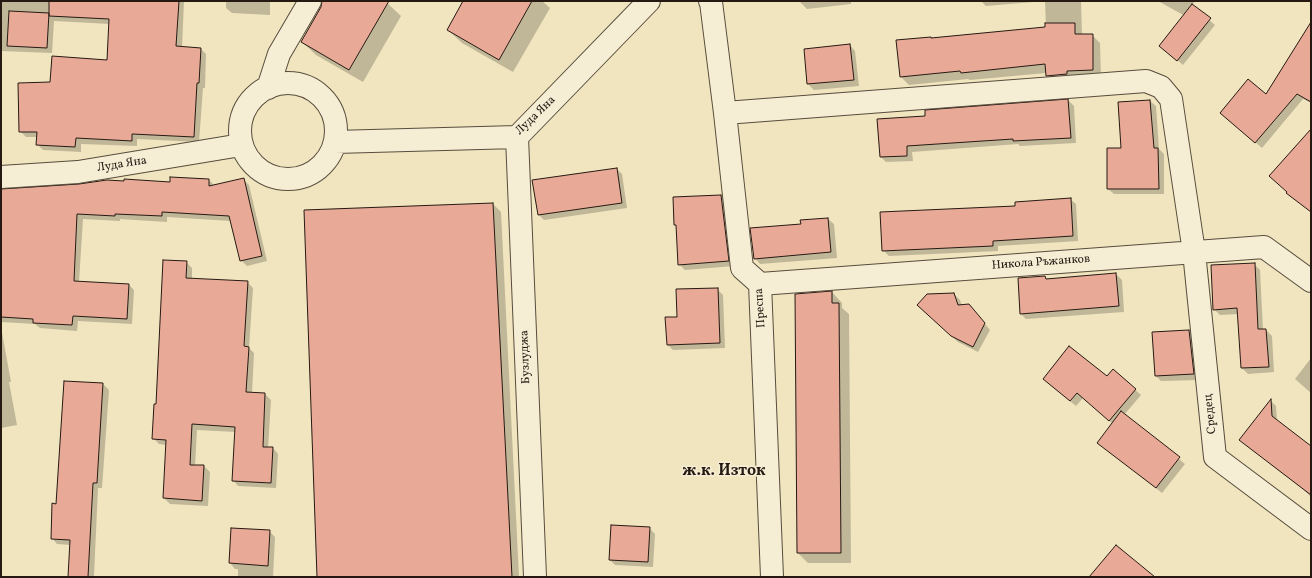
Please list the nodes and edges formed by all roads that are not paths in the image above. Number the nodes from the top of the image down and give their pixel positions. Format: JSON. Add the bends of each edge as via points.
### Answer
{"nodes":[{"id":1,"x":310,"y":1,"type":"edge"},
{"id":2,"x":649,"y":1,"type":"edge"},
{"id":3,"x":710,"y":1,"type":"edge"},
{"id":4,"x":268,"y":88,"type":"junction"},
{"id":5,"x":725,"y":113,"type":"junction"},
{"id":6,"x":517,"y":137,"type":"junction"},
{"id":7,"x":335,"y":142,"type":"junction"},
{"id":8,"x":241,"y":145,"type":"junction"},
{"id":9,"x":1,"y":177,"type":"edge"},
{"id":10,"x":1194,"y":252,"type":"junction"},
{"id":11,"x":1311,"y":280,"type":"edge"},
{"id":12,"x":760,"y":284,"type":"junction"},
{"id":13,"x":1311,"y":530,"type":"edge"},
{"id":14,"x":535,"y":577,"type":"edge"},
{"id":15,"x":772,"y":577,"type":"edge"}],
"edges":[{"from":1,"to":4,"type":"street","via":[[279,54]]},
{"from":2,"to":6,"type":"street","name":"Луда Яна"},
{"from":3,"to":5,"type":"street","name":"Преспа"},
{"from":4,"to":7,"type":"street","via":[[289,83],[310,88],[329,108],[335,121]]},
{"from":4,"to":8,"type":"street","via":[[254,98],[244,111],[239,128]]},
{"from":5,"to":10,"type":"street","name":"Средец","via":[[1146,81],[1161,87],[1171,99]]},
{"from":5,"to":12,"type":"street","name":"Преспа","via":[[742,268]]},
{"from":6,"to":7,"type":"street","name":"Луда Яна"},
{"from":6,"to":14,"type":"street","name":"Бузлуджа"},
{"from":7,"to":8,"type":"street","via":[[324,165],[302,178],[277,179],[254,167]]},
{"from":8,"to":9,"type":"street","name":"Луда Яна","via":[[78,172]]},
{"from":10,"to":11,"type":"street","name":"Никола Ръжанков","via":[[1264,247]]},
{"from":10,"to":12,"type":"street","name":"Никола Ръжанков"},
{"from":10,"to":13,"type":"street","name":"Средец","via":[[1215,457]]},
{"from":12,"to":15,"type":"street","name":"Преспа"}]}
